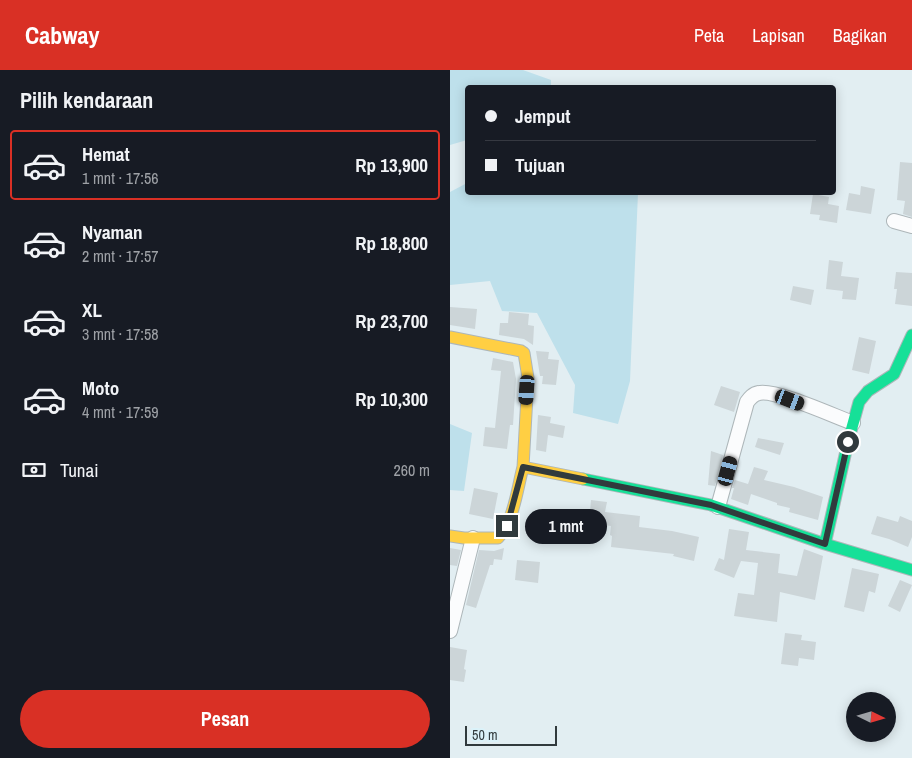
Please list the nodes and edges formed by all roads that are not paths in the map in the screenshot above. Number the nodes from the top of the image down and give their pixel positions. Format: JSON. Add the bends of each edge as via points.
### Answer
{"nodes":[{"id":1,"x":894,"y":221,"type":"dead end"},
{"id":2,"x":912,"y":226,"type":"edge"},
{"id":3,"x":912,"y":335,"type":"edge"},
{"id":4,"x":450,"y":337,"type":"edge"},
{"id":5,"x":852,"y":423,"type":"junction"},
{"id":6,"x":523,"y":467,"type":"junction"},
{"id":7,"x":718,"y":507,"type":"junction"},
{"id":8,"x":450,"y":536,"type":"edge"},
{"id":9,"x":473,"y":538,"type":"junction"},
{"id":10,"x":825,"y":544,"type":"junction"},
{"id":11,"x":911,"y":567,"type":"edge"},
{"id":12,"x":450,"y":631,"type":"edge"}],
"edges":[{"from":1,"to":2,"type":"street"},
{"from":3,"to":5,"type":"street","via":[[894,374],[863,396]]},
{"from":4,"to":6,"type":"street","via":[[524,354],[528,378]]},
{"from":5,"to":7,"type":"street","via":[[775,394],[753,394],[747,402]]},
{"from":5,"to":10,"type":"street"},
{"from":6,"to":7,"type":"street"},
{"from":6,"to":9,"type":"street","via":[[502,536]]},
{"from":7,"to":10,"type":"street"},
{"from":8,"to":9,"type":"street"},
{"from":9,"to":12,"type":"street"},
{"from":10,"to":11,"type":"street"}]}
